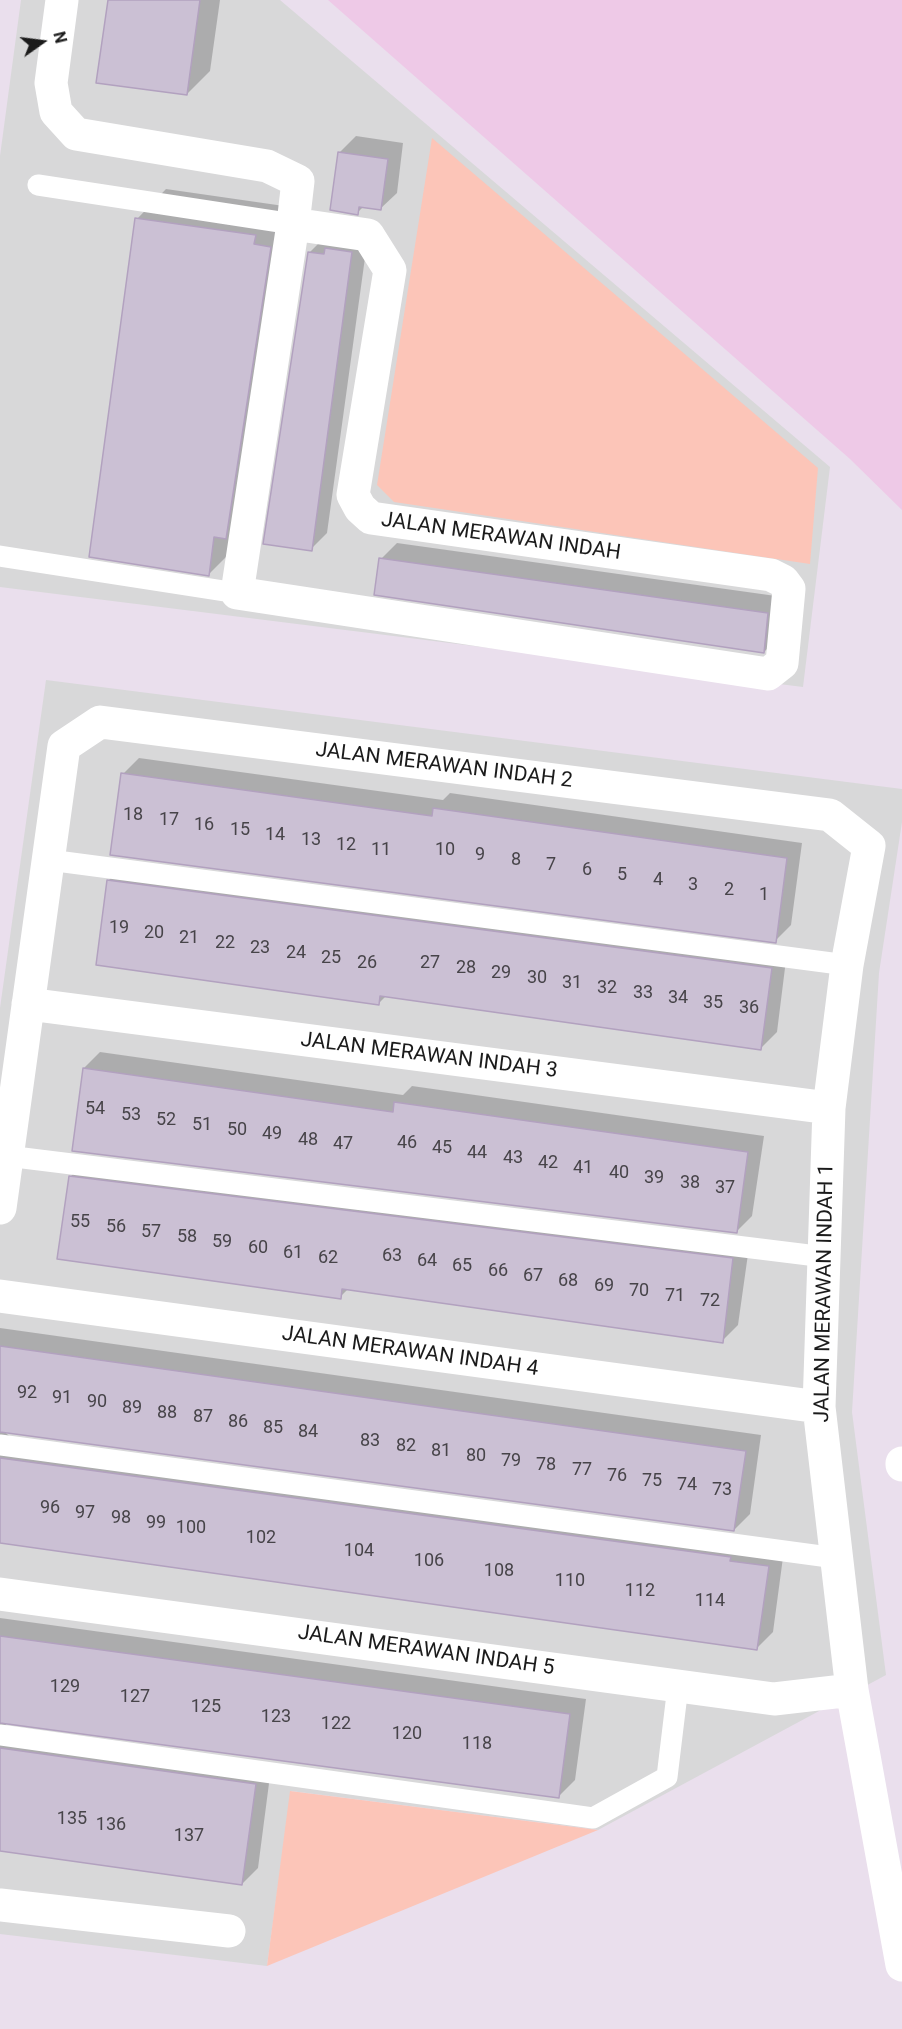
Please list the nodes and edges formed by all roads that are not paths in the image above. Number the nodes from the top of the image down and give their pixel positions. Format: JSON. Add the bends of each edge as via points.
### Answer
{"nodes":[{"id":1,"x":62,"y":0,"type":"edge"},
{"id":2,"x":38,"y":185,"type":"dead end"},
{"id":3,"x":293,"y":224,"type":"junction"},
{"id":4,"x":0,"y":556,"type":"edge"},
{"id":5,"x":237,"y":594,"type":"junction"},
{"id":6,"x":830,"y":815,"type":"joint"},
{"id":7,"x":49,"y":860,"type":"junction"},
{"id":8,"x":847,"y":965,"type":"junction"},
{"id":9,"x":28,"y":1004,"type":"junction"},
{"id":10,"x":830,"y":1108,"type":"junction"},
{"id":11,"x":7,"y":1156,"type":"junction"},
{"id":12,"x":0,"y":1209,"type":"edge"},
{"id":13,"x":825,"y":1257,"type":"junction"},
{"id":14,"x":0,"y":1296,"type":"edge"},
{"id":15,"x":819,"y":1407,"type":"junction"},
{"id":16,"x":0,"y":1445,"type":"edge"},
{"id":17,"x":837,"y":1558,"type":"junction"},
{"id":18,"x":0,"y":1594,"type":"edge"},
{"id":19,"x":678,"y":1686,"type":"junction"},
{"id":20,"x":852,"y":1690,"type":"junction"},
{"id":21,"x":0,"y":1735,"type":"edge"},
{"id":22,"x":0,"y":1905,"type":"edge"},
{"id":23,"x":229,"y":1931,"type":"dead end"},
{"id":24,"x":902,"y":1965,"type":"edge"}],
"edges":[{"from":1,"to":3,"type":"street","via":[[51,83],[56,112],[76,134],[267,166],[298,182]]},
{"from":2,"to":3,"type":"lane"},
{"from":3,"to":5,"type":"street"},
{"from":3,"to":5,"type":"street","name":"JALAN MERAWAN INDAH","via":[[368,235],[390,270],[353,495],[371,518],[771,575],[783,581],[789,590],[782,663],[768,674]]},
{"from":4,"to":5,"type":"lane"},
{"from":6,"to":7,"type":"street","name":"JALAN MERAWAN INDAH 2","via":[[100,722],[64,746]]},
{"from":6,"to":8,"type":"street","name":"JALAN MERAWAN INDAH 1","via":[[869,846]]},
{"from":7,"to":8,"type":"lane"},
{"from":7,"to":9,"type":"street"},
{"from":8,"to":10,"type":"street","name":"JALAN MERAWAN INDAH 1"},
{"from":9,"to":10,"type":"street","name":"JALAN MERAWAN INDAH 3"},
{"from":9,"to":11,"type":"street"},
{"from":10,"to":13,"type":"street","name":"JALAN MERAWAN INDAH 1"},
{"from":11,"to":12,"type":"street"},
{"from":11,"to":13,"type":"lane"},
{"from":13,"to":15,"type":"street","name":"JALAN MERAWAN INDAH 1"},
{"from":14,"to":15,"type":"street","name":"JALAN MERAWAN INDAH 4"},
{"from":15,"to":17,"type":"street","name":"JALAN MERAWAN INDAH 1"},
{"from":16,"to":17,"type":"lane"},
{"from":17,"to":20,"type":"street","name":"JALAN MERAWAN INDAH 1"},
{"from":18,"to":19,"type":"street","name":"JALAN MERAWAN INDAH 5"},
{"from":19,"to":20,"type":"street","name":"JALAN MERAWAN INDAH 5","via":[[774,1699]]},
{"from":19,"to":21,"type":"lane","via":[[666,1777],[593,1818]]},
{"from":20,"to":24,"type":"street","name":"JALAN MERAWAN INDAH 1"},
{"from":22,"to":23,"type":"street"}]}
